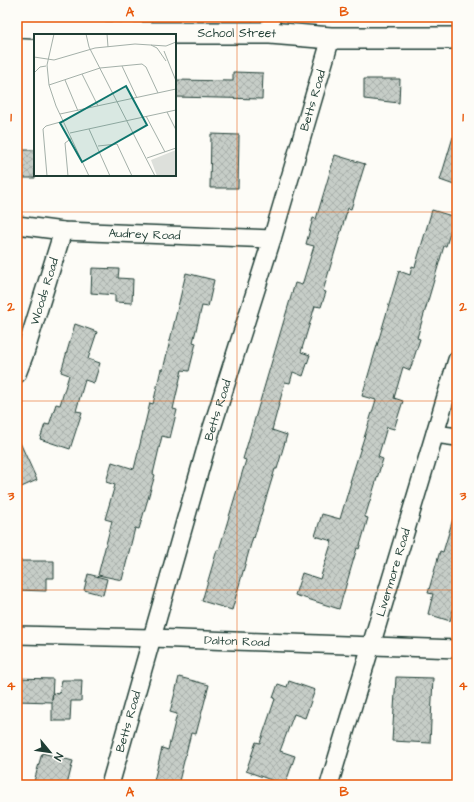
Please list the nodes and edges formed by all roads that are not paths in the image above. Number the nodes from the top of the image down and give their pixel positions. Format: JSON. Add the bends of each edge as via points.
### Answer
{"nodes":[{"id":1,"x":271,"y":25,"type":"edge"},
{"id":2,"x":17,"y":27,"type":"edge"},
{"id":3,"x":331,"y":38,"type":"junction"},
{"id":4,"x":457,"y":38,"type":"edge"},
{"id":5,"x":17,"y":225,"type":"edge"},
{"id":6,"x":63,"y":230,"type":"junction"},
{"id":7,"x":272,"y":239,"type":"junction"},
{"id":8,"x":457,"y":360,"type":"edge"},
{"id":9,"x":17,"y":374,"type":"edge"},
{"id":10,"x":435,"y":434,"type":"junction"},
{"id":11,"x":457,"y":437,"type":"edge"},
{"id":12,"x":17,"y":635,"type":"edge"},
{"id":13,"x":152,"y":638,"type":"junction"},
{"id":14,"x":370,"y":647,"type":"junction"},
{"id":15,"x":457,"y":649,"type":"edge"},
{"id":16,"x":110,"y":785,"type":"edge"},
{"id":17,"x":329,"y":785,"type":"edge"}],
"edges":[{"from":1,"to":2,"type":"street","name":"School Street","via":[[124,33]]},
{"from":1,"to":3,"type":"street","name":"School Street"},
{"from":3,"to":4,"type":"street","name":"School Street"},
{"from":3,"to":7,"type":"street","name":"Betts Road"},
{"from":5,"to":6,"type":"street","name":"Audrey Road"},
{"from":6,"to":7,"type":"street","name":"Audrey Road"},
{"from":6,"to":9,"type":"street","name":"Woods Road"},
{"from":7,"to":13,"type":"street","name":"Betts Road","via":[[210,434]]},
{"from":8,"to":10,"type":"street","name":"Livermore Road"},
{"from":10,"to":11,"type":"street"},
{"from":10,"to":14,"type":"street","name":"Livermore Road"},
{"from":12,"to":13,"type":"street","name":"Dalton Road"},
{"from":13,"to":14,"type":"street","name":"Dalton Road"},
{"from":13,"to":16,"type":"street","name":"Betts Road"},
{"from":14,"to":15,"type":"street","name":"Dalton Road"},
{"from":14,"to":17,"type":"street","name":"Livermore Road"}]}
